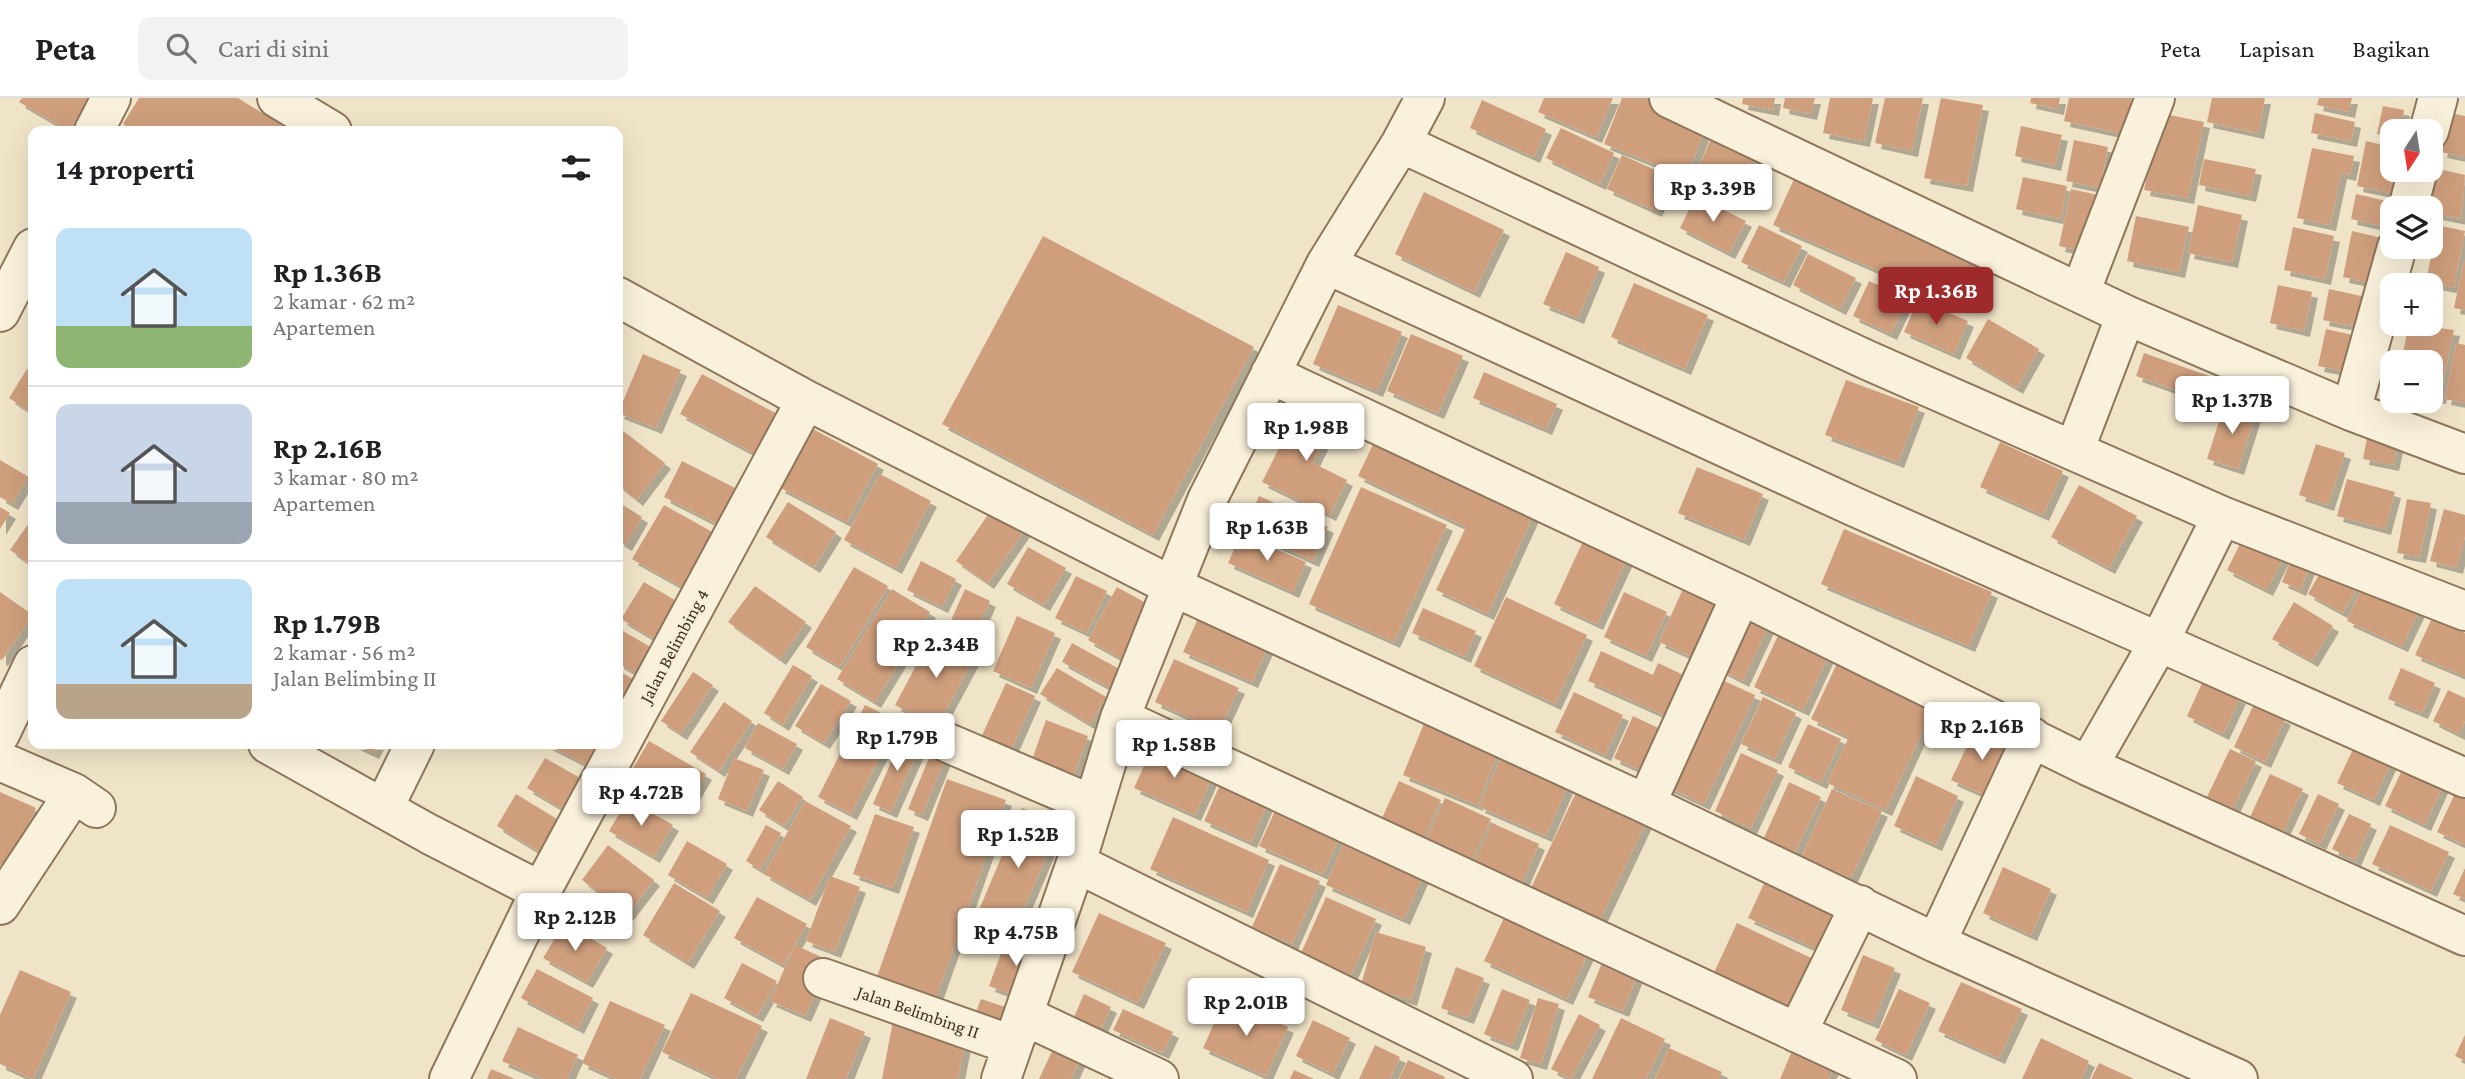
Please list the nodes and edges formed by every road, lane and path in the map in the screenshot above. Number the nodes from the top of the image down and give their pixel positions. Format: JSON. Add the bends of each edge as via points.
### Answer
{"nodes":[{"id":1,"x":111,"y":98,"type":"edge"},
{"id":2,"x":276,"y":98,"type":"edge"},
{"id":3,"x":1425,"y":98,"type":"edge"},
{"id":4,"x":1669,"y":98,"type":"edge"},
{"id":5,"x":2155,"y":98,"type":"edge"},
{"id":6,"x":2438,"y":98,"type":"edge"},
{"id":7,"x":2432,"y":119,"type":"edge"},
{"id":8,"x":97,"y":126,"type":"edge"},
{"id":9,"x":322,"y":126,"type":"edge"},
{"id":10,"x":1401,"y":143,"type":"junction"},
{"id":11,"x":28,"y":258,"type":"edge"},
{"id":12,"x":2394,"y":259,"type":"edge"},
{"id":13,"x":1326,"y":264,"type":"junction"},
{"id":14,"x":2080,"y":293,"type":"junction"},
{"id":15,"x":623,"y":310,"type":"edge"},
{"id":16,"x":0,"y":312,"type":"edge"},
{"id":17,"x":2126,"y":315,"type":"junction"},
{"id":18,"x":1270,"y":374,"type":"junction"},
{"id":19,"x":806,"y":400,"type":"junction"},
{"id":20,"x":2351,"y":411,"type":"junction"},
{"id":21,"x":2074,"y":451,"type":"junction"},
{"id":22,"x":2465,"y":454,"type":"edge"},
{"id":23,"x":2222,"y":516,"type":"junction"},
{"id":24,"x":1174,"y":587,"type":"junction"},
{"id":25,"x":1741,"y":595,"type":"junction"},
{"id":26,"x":2465,"y":611,"type":"edge"},
{"id":27,"x":2159,"y":642,"type":"junction"},
{"id":28,"x":28,"y":675,"type":"edge"},
{"id":29,"x":1120,"y":718,"type":"junction"},
{"id":30,"x":0,"y":734,"type":"edge"},
{"id":31,"x":2032,"y":737,"type":"junction"},
{"id":32,"x":623,"y":741,"type":"edge"},
{"id":33,"x":948,"y":743,"type":"dead end"},
{"id":34,"x":277,"y":749,"type":"edge"},
{"id":35,"x":413,"y":749,"type":"edge"},
{"id":36,"x":619,"y":749,"type":"edge"},
{"id":37,"x":0,"y":761,"type":"edge"},
{"id":38,"x":2088,"y":766,"type":"junction"},
{"id":39,"x":2465,"y":778,"type":"edge"},
{"id":40,"x":1646,"y":804,"type":"junction"},
{"id":41,"x":1093,"y":805,"type":"junction"},
{"id":42,"x":384,"y":807,"type":"junction"},
{"id":43,"x":1076,"y":863,"type":"junction"},
{"id":44,"x":542,"y":892,"type":"junction"},
{"id":45,"x":0,"y":905,"type":"edge"},
{"id":46,"x":1860,"y":905,"type":"junction"},
{"id":47,"x":2465,"y":936,"type":"edge"},
{"id":48,"x":1936,"y":943,"type":"junction"},
{"id":49,"x":823,"y":978,"type":"dead end"},
{"id":50,"x":1797,"y":1034,"type":"junction"},
{"id":51,"x":1012,"y":1046,"type":"edge"},
{"id":52,"x":449,"y":1079,"type":"edge"},
{"id":53,"x":1159,"y":1079,"type":"edge"},
{"id":54,"x":1513,"y":1079,"type":"edge"},
{"id":55,"x":1898,"y":1079,"type":"edge"},
{"id":56,"x":2238,"y":1079,"type":"edge"}],
"edges":[{"from":1,"to":8,"type":"street"},
{"from":2,"to":9,"type":"street"},
{"from":3,"to":10,"type":"street"},
{"from":4,"to":14,"type":"street"},
{"from":5,"to":14,"type":"street"},
{"from":6,"to":7,"type":"street"},
{"from":10,"to":13,"type":"street"},
{"from":10,"to":21,"type":"street"},
{"from":11,"to":16,"type":"street"},
{"from":12,"to":20,"type":"street"},
{"from":13,"to":18,"type":"street"},
{"from":13,"to":27,"type":"street"},
{"from":14,"to":17,"type":"street"},
{"from":15,"to":19,"type":"street"},
{"from":17,"to":20,"type":"street"},
{"from":17,"to":21,"type":"street"},
{"from":18,"to":24,"type":"street","via":[[1207,500]]},
{"from":18,"to":25,"type":"street"},
{"from":19,"to":24,"type":"street"},
{"from":19,"to":32,"type":"street","name":"Jalan Belimbing 4"},
{"from":20,"to":22,"type":"street"},
{"from":21,"to":23,"type":"street"},
{"from":23,"to":26,"type":"street"},
{"from":23,"to":27,"type":"street"},
{"from":24,"to":29,"type":"street"},
{"from":24,"to":40,"type":"street"},
{"from":25,"to":31,"type":"street"},
{"from":25,"to":40,"type":"street"},
{"from":27,"to":38,"type":"street"},
{"from":27,"to":39,"type":"street"},
{"from":28,"to":30,"type":"street"},
{"from":29,"to":41,"type":"street"},
{"from":29,"to":50,"type":"street"},
{"from":31,"to":38,"type":"street"},
{"from":31,"to":48,"type":"street"},
{"from":33,"to":41,"type":"street"},
{"from":34,"to":42,"type":"street"},
{"from":35,"to":42,"type":"street"},
{"from":36,"to":44,"type":"street","name":"Jalan Belimbing 4"},
{"from":37,"to":45,"type":"street","via":[[85,801]]},
{"from":38,"to":47,"type":"street"},
{"from":40,"to":46,"type":"street"},
{"from":41,"to":43,"type":"street"},
{"from":42,"to":44,"type":"street"},
{"from":43,"to":51,"type":"street"},
{"from":43,"to":54,"type":"street"},
{"from":44,"to":52,"type":"street","name":"Jalan Belimbing 4"},
{"from":46,"to":48,"type":"street"},
{"from":46,"to":50,"type":"street"},
{"from":48,"to":56,"type":"street"},
{"from":49,"to":51,"type":"street","name":"Jalan Belimbing II"},
{"from":50,"to":55,"type":"street"},
{"from":51,"to":53,"type":"street","name":"Jalan Belimbing II"}]}
